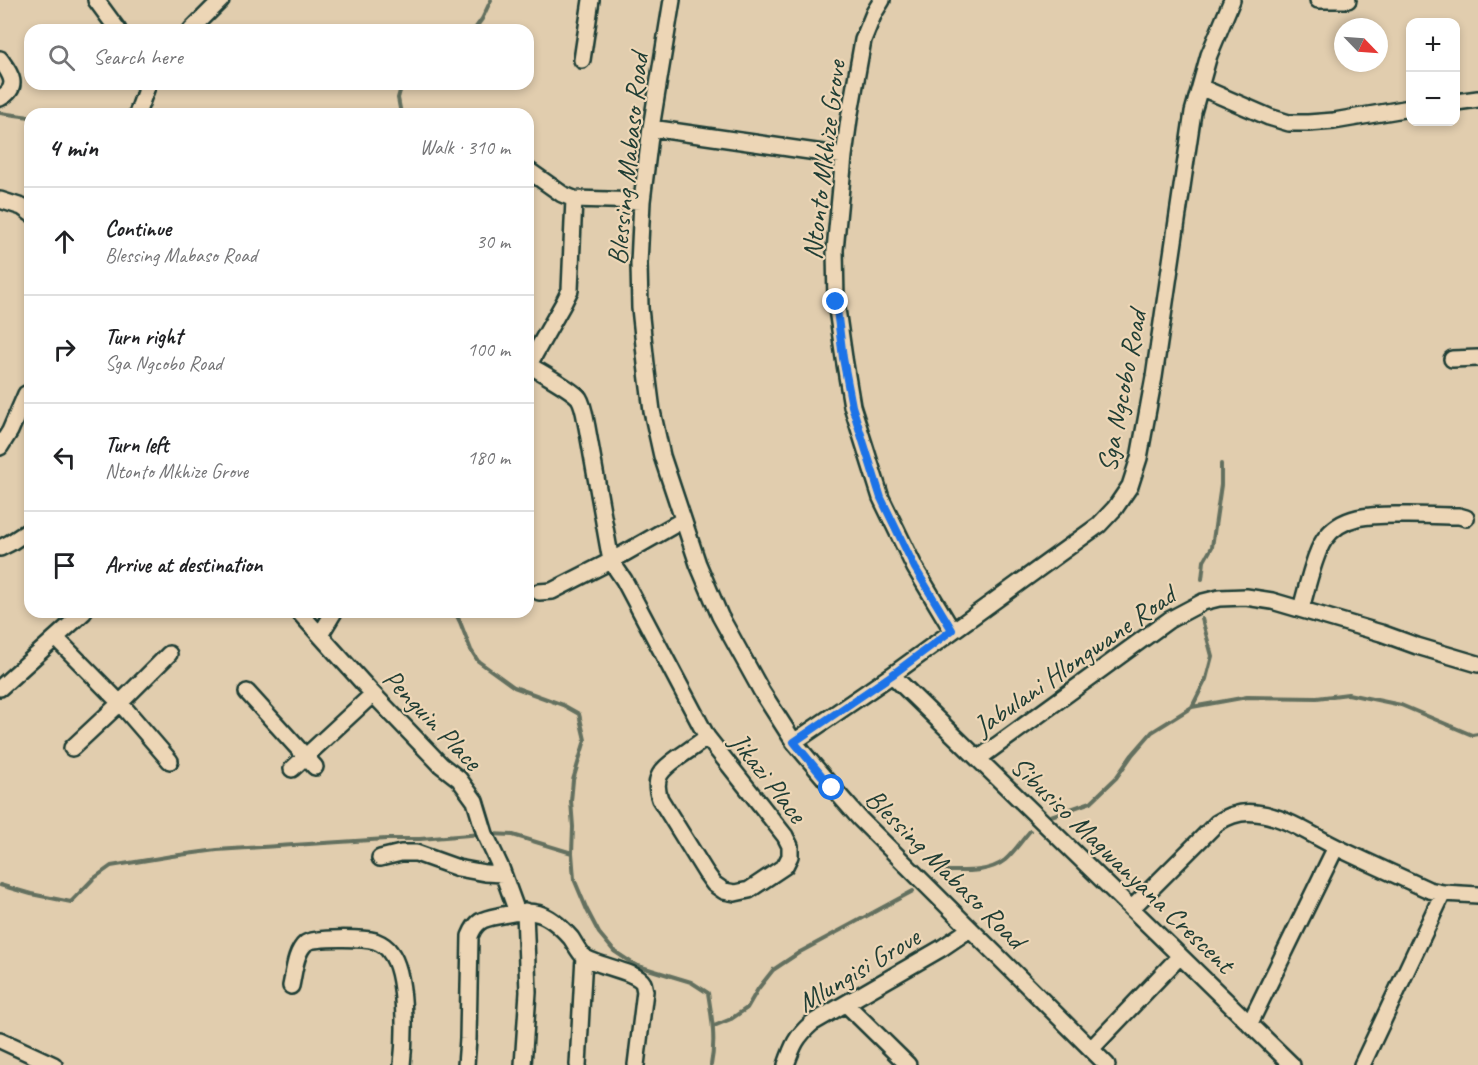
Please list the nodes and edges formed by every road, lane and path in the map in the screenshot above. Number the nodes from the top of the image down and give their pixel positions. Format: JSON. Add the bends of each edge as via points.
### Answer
{"nodes":[{"id":1,"x":96,"y":0,"type":"edge"},
{"id":2,"x":221,"y":0,"type":"edge"},
{"id":3,"x":591,"y":0,"type":"edge"},
{"id":4,"x":672,"y":0,"type":"edge"},
{"id":5,"x":882,"y":0,"type":"edge"},
{"id":6,"x":1232,"y":0,"type":"edge"},
{"id":7,"x":1318,"y":0,"type":"edge"},
{"id":8,"x":1348,"y":0,"type":"edge"},
{"id":9,"x":114,"y":24,"type":"edge"},
{"id":10,"x":197,"y":24,"type":"edge"},
{"id":11,"x":0,"y":59,"type":"edge"},
{"id":12,"x":582,"y":60,"type":"dead end"},
{"id":13,"x":1200,"y":87,"type":"junction"},
{"id":14,"x":146,"y":90,"type":"edge"},
{"id":15,"x":2,"y":97,"type":"edge"},
{"id":16,"x":1478,"y":99,"type":"edge"},
{"id":17,"x":1460,"y":101,"type":"edge"},
{"id":18,"x":139,"y":108,"type":"edge"},
{"id":19,"x":1406,"y":109,"type":"edge"},
{"id":20,"x":651,"y":128,"type":"junction"},
{"id":21,"x":843,"y":156,"type":"junction"},
{"id":22,"x":534,"y":174,"type":"edge"},
{"id":23,"x":574,"y":199,"type":"junction"},
{"id":24,"x":0,"y":200,"type":"edge"},
{"id":25,"x":642,"y":201,"type":"junction"},
{"id":26,"x":24,"y":208,"type":"edge"},
{"id":27,"x":534,"y":355,"type":"edge"},
{"id":28,"x":1478,"y":358,"type":"edge"},
{"id":29,"x":1452,"y":359,"type":"dead end"},
{"id":30,"x":534,"y":369,"type":"edge"},
{"id":31,"x":24,"y":399,"type":"edge"},
{"id":32,"x":0,"y":447,"type":"edge"},
{"id":33,"x":1466,"y":518,"type":"dead end"},
{"id":34,"x":683,"y":519,"type":"junction"},
{"id":35,"x":24,"y":534,"type":"edge"},
{"id":36,"x":0,"y":548,"type":"edge"},
{"id":37,"x":611,"y":561,"type":"junction"},
{"id":38,"x":539,"y":592,"type":"dead end"},
{"id":39,"x":1300,"y":609,"type":"junction"},
{"id":40,"x":78,"y":618,"type":"edge"},
{"id":41,"x":304,"y":618,"type":"edge"},
{"id":42,"x":330,"y":618,"type":"edge"},
{"id":43,"x":952,"y":630,"type":"junction"},
{"id":44,"x":320,"y":635,"type":"junction"},
{"id":45,"x":56,"y":638,"type":"junction"},
{"id":46,"x":169,"y":654,"type":"dead end"},
{"id":47,"x":1478,"y":664,"type":"edge"},
{"id":48,"x":892,"y":675,"type":"junction"},
{"id":49,"x":0,"y":688,"type":"edge"},
{"id":50,"x":247,"y":692,"type":"dead end"},
{"id":51,"x":373,"y":694,"type":"junction"},
{"id":52,"x":120,"y":703,"type":"junction"},
{"id":53,"x":707,"y":737,"type":"junction"},
{"id":54,"x":794,"y":742,"type":"junction"},
{"id":55,"x":72,"y":748,"type":"dead end"},
{"id":56,"x":978,"y":759,"type":"junction"},
{"id":57,"x":170,"y":761,"type":"dead end"},
{"id":58,"x":310,"y":761,"type":"junction"},
{"id":59,"x":292,"y":769,"type":"dead end"},
{"id":60,"x":1336,"y":847,"type":"junction"},
{"id":61,"x":380,"y":858,"type":"dead end"},
{"id":62,"x":503,"y":874,"type":"junction"},
{"id":63,"x":1443,"y":893,"type":"junction"},
{"id":64,"x":1478,"y":895,"type":"edge"},
{"id":65,"x":1132,"y":908,"type":"junction"},
{"id":66,"x":521,"y":911,"type":"junction"},
{"id":67,"x":970,"y":929,"type":"junction"},
{"id":68,"x":584,"y":956,"type":"junction"},
{"id":69,"x":1180,"y":956,"type":"junction"},
{"id":70,"x":291,"y":986,"type":"dead end"},
{"id":71,"x":846,"y":1004,"type":"junction"},
{"id":72,"x":1250,"y":1023,"type":"junction"},
{"id":73,"x":0,"y":1040,"type":"edge"},
{"id":74,"x":1091,"y":1049,"type":"junction"},
{"id":75,"x":54,"y":1065,"type":"edge"},
{"id":76,"x":402,"y":1065,"type":"edge"},
{"id":77,"x":466,"y":1065,"type":"edge"},
{"id":78,"x":524,"y":1065,"type":"edge"},
{"id":79,"x":578,"y":1065,"type":"edge"},
{"id":80,"x":636,"y":1065,"type":"edge"},
{"id":81,"x":786,"y":1065,"type":"edge"},
{"id":82,"x":908,"y":1065,"type":"edge"},
{"id":83,"x":1107,"y":1065,"type":"edge"},
{"id":84,"x":1292,"y":1065,"type":"edge"},
{"id":85,"x":1362,"y":1065,"type":"edge"}],
"edges":[{"from":1,"to":9,"type":"street"},
{"from":2,"to":10,"type":"street"},
{"from":3,"to":12,"type":"street"},
{"from":4,"to":20,"type":"street","name":"Blessing Mabaso Road"},
{"from":5,"to":21,"type":"street","name":"Ntonto Mkhize Grove","via":[[863,40]]},
{"from":6,"to":13,"type":"street","name":"Sga Ngcobo Road"},
{"from":7,"to":8,"type":"street"},
{"from":11,"to":15,"type":"street","via":[[12,78],[11,87]]},
{"from":13,"to":19,"type":"street","via":[[1289,123],[1334,121]]},
{"from":13,"to":43,"type":"street","name":"Sga Ngcobo Road","via":[[1188,136],[1154,377],[1130,486],[1100,525]]},
{"from":14,"to":18,"type":"street"},
{"from":16,"to":17,"type":"street"},
{"from":20,"to":21,"type":"street"},
{"from":20,"to":25,"type":"street","name":"Blessing Mabaso Road"},
{"from":21,"to":43,"type":"street","name":"Ntonto Mkhize Grove","via":[[835,250],[836,302],[852,406],[881,498],[915,568]]},
{"from":22,"to":23,"type":"street"},
{"from":23,"to":25,"type":"street"},
{"from":23,"to":27,"type":"street","via":[[570,290]]},
{"from":24,"to":26,"type":"street"},
{"from":25,"to":34,"type":"street","name":"Blessing Mabaso Road","via":[[640,308],[652,411]]},
{"from":28,"to":29,"type":"street"},
{"from":30,"to":37,"type":"street","name":"Jikazi Place","via":[[566,388],[581,404]]},
{"from":31,"to":32,"type":"street"},
{"from":33,"to":39,"type":"street","via":[[1371,514],[1350,519],[1324,540]]},
{"from":34,"to":37,"type":"street"},
{"from":34,"to":54,"type":"street","name":"Blessing Mabaso Road","via":[[720,616]]},
{"from":35,"to":36,"type":"street"},
{"from":37,"to":38,"type":"street","via":[[552,591]]},
{"from":37,"to":53,"type":"street","name":"Jikazi Place"},
{"from":39,"to":47,"type":"street","name":"Jabulani Hlongwane Road"},
{"from":39,"to":56,"type":"street","name":"Jabulani Hlongwane Road","via":[[1246,597],[1203,602],[1169,620]]},
{"from":40,"to":45,"type":"street"},
{"from":41,"to":44,"type":"street","name":"Penguin Place"},
{"from":42,"to":44,"type":"street"},
{"from":43,"to":48,"type":"street","name":"Sga Ngcobo Road"},
{"from":44,"to":51,"type":"street","name":"Penguin Place"},
{"from":45,"to":49,"type":"street"},
{"from":45,"to":52,"type":"street"},
{"from":46,"to":52,"type":"street"},
{"from":48,"to":54,"type":"street","name":"Sga Ngcobo Road"},
{"from":48,"to":56,"type":"street","name":"Sibusiso Magwanyana Crescent"},
{"from":50,"to":58,"type":"street"},
{"from":51,"to":58,"type":"street"},
{"from":51,"to":62,"type":"street","name":"Penguin Place","via":[[459,779],[475,801]]},
{"from":52,"to":55,"type":"street"},
{"from":52,"to":57,"type":"street"},
{"from":53,"to":53,"type":"street","name":"Jikazi Place","via":[[665,767],[656,789],[714,885],[735,893],[749,890],[785,866],[790,846]]},
{"from":54,"to":67,"type":"street","name":"Blessing Mabaso Road","via":[[860,819]]},
{"from":56,"to":65,"type":"street","name":"Sibusiso Magwanyana Crescent"},
{"from":58,"to":59,"type":"street"},
{"from":60,"to":63,"type":"street"},
{"from":60,"to":65,"type":"street","via":[[1295,825],[1256,812],[1227,816]]},
{"from":60,"to":72,"type":"street"},
{"from":61,"to":62,"type":"street","via":[[401,852],[416,853],[458,868]]},
{"from":62,"to":66,"type":"street","name":"Penguin Place"},
{"from":63,"to":64,"type":"street"},
{"from":63,"to":85,"type":"street"},
{"from":65,"to":69,"type":"street","name":"Sibusiso Magwanyana Crescent"},
{"from":66,"to":68,"type":"street","via":[[551,919]]},
{"from":66,"to":77,"type":"street","via":[[478,922],[470,936]]},
{"from":66,"to":78,"type":"street","name":"Penguin Place","via":[[528,992]]},
{"from":67,"to":71,"type":"street","name":"Mlungisi Grove"},
{"from":67,"to":74,"type":"street","name":"Blessing Mabaso Road"},
{"from":68,"to":79,"type":"street"},
{"from":68,"to":80,"type":"street","via":[[636,975],[642,982],[645,992]]},
{"from":69,"to":72,"type":"street","name":"Sibusiso Magwanyana Crescent"},
{"from":69,"to":74,"type":"street"},
{"from":70,"to":76,"type":"street","via":[[301,949],[312,940],[382,944],[395,961],[402,990]]},
{"from":71,"to":81,"type":"street","name":"Mlungisi Grove","via":[[801,1033]]},
{"from":71,"to":82,"type":"street"},
{"from":72,"to":84,"type":"street","name":"Sibusiso Magwanyana Crescent"},
{"from":73,"to":75,"type":"street"},
{"from":74,"to":83,"type":"street","name":"Blessing Mabaso Road"}]}
